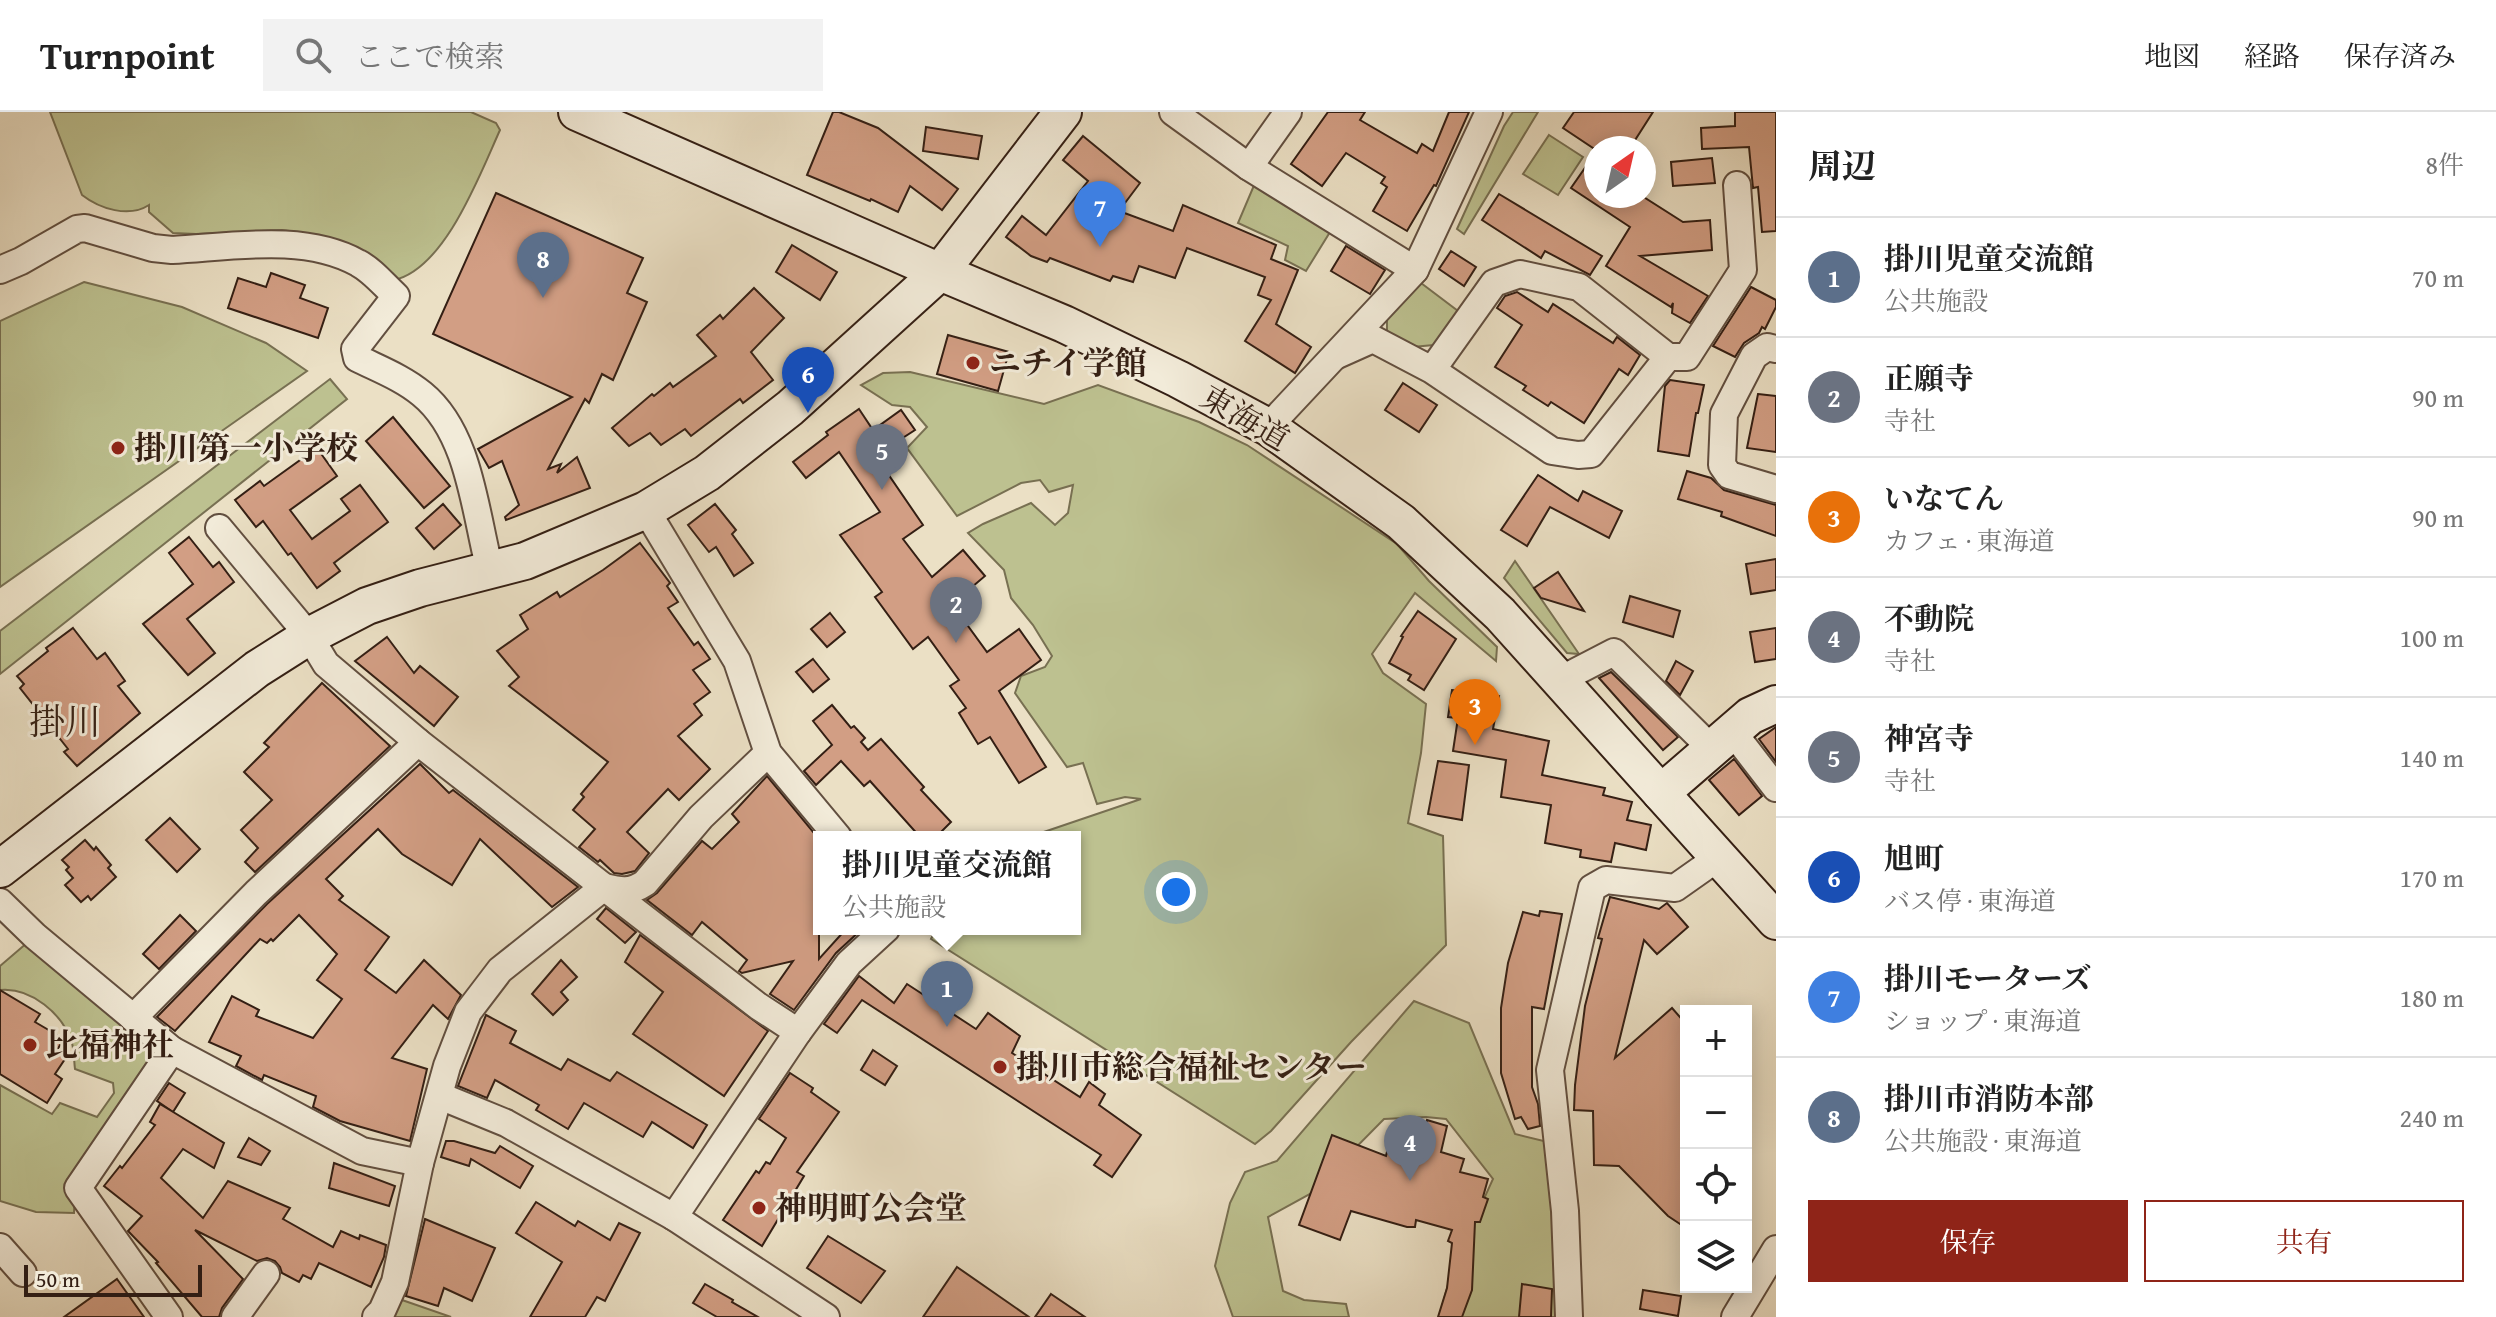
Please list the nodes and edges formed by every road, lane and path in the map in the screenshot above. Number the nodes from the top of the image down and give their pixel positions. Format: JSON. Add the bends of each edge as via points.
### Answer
{"nodes":[{"id":1,"x":577,"y":112,"type":"edge"},
{"id":2,"x":1063,"y":112,"type":"edge"},
{"id":3,"x":1173,"y":112,"type":"edge"},
{"id":4,"x":1288,"y":112,"type":"edge"},
{"id":5,"x":1489,"y":112,"type":"edge"},
{"id":6,"x":1249,"y":167,"type":"junction"},
{"id":7,"x":1737,"y":185,"type":"dead end"},
{"id":8,"x":0,"y":270,"type":"edge"},
{"id":9,"x":1415,"y":270,"type":"junction"},
{"id":10,"x":940,"y":272,"type":"junction"},
{"id":11,"x":1776,"y":349,"type":"edge"},
{"id":12,"x":1335,"y":356,"type":"junction"},
{"id":13,"x":1668,"y":357,"type":"junction"},
{"id":14,"x":1432,"y":370,"type":"junction"},
{"id":15,"x":1268,"y":427,"type":"junction"},
{"id":16,"x":1776,"y":489,"type":"edge"},
{"id":17,"x":646,"y":510,"type":"junction"},
{"id":18,"x":219,"y":528,"type":"dead end"},
{"id":19,"x":490,"y":570,"type":"junction"},
{"id":20,"x":309,"y":636,"type":"junction"},
{"id":21,"x":1560,"y":680,"type":"junction"},
{"id":22,"x":1776,"y":704,"type":"edge"},
{"id":23,"x":1722,"y":740,"type":"junction"},
{"id":24,"x":418,"y":742,"type":"junction"},
{"id":25,"x":768,"y":753,"type":"junction"},
{"id":26,"x":1776,"y":788,"type":"edge"},
{"id":27,"x":1661,"y":793,"type":"junction"},
{"id":28,"x":833,"y":831,"type":"edge"},
{"id":29,"x":1719,"y":857,"type":"junction"},
{"id":30,"x":0,"y":869,"type":"edge"},
{"id":31,"x":604,"y":887,"type":"junction"},
{"id":32,"x":0,"y":902,"type":"edge"},
{"id":33,"x":1776,"y":921,"type":"edge"},
{"id":34,"x":879,"y":935,"type":"edge"},
{"id":35,"x":133,"y":1018,"type":"junction"},
{"id":36,"x":798,"y":1032,"type":"junction"},
{"id":37,"x":172,"y":1050,"type":"junction"},
{"id":38,"x":440,"y":1096,"type":"junction"},
{"id":39,"x":420,"y":1163,"type":"junction"},
{"id":40,"x":674,"y":1217,"type":"junction"},
{"id":41,"x":0,"y":1247,"type":"edge"},
{"id":42,"x":1776,"y":1249,"type":"edge"},
{"id":43,"x":23,"y":1273,"type":"dead end"},
{"id":44,"x":266,"y":1274,"type":"dead end"},
{"id":45,"x":169,"y":1317,"type":"edge"},
{"id":46,"x":235,"y":1317,"type":"edge"},
{"id":47,"x":376,"y":1317,"type":"edge"},
{"id":48,"x":826,"y":1317,"type":"edge"},
{"id":49,"x":1569,"y":1317,"type":"edge"},
{"id":50,"x":1735,"y":1317,"type":"edge"}],
"edges":[{"from":1,"to":10,"type":"main road","name":"東海道"},
{"from":2,"to":10,"type":"main road"},
{"from":3,"to":6,"type":"street"},
{"from":4,"to":6,"type":"street"},
{"from":5,"to":9,"type":"street"},
{"from":6,"to":9,"type":"street"},
{"from":7,"to":13,"type":"street","via":[[1743,270],[1687,357]]},
{"from":8,"to":19,"type":"street","via":[[85,228],[153,248],[299,245],[361,264],[396,296],[355,349],[357,358],[402,380],[440,412],[462,454]]},
{"from":9,"to":12,"type":"street"},
{"from":10,"to":15,"type":"main road","name":"東海道","via":[[1064,324]]},
{"from":10,"to":17,"type":"main road","via":[[790,408],[707,473]]},
{"from":11,"to":16,"type":"street","via":[[1767,347],[1754,356],[1724,414],[1722,465],[1729,475]]},
{"from":12,"to":14,"type":"street","via":[[1373,339]]},
{"from":12,"to":15,"type":"street"},
{"from":13,"to":14,"type":"street","via":[[1591,454],[1578,455],[1552,451]]},
{"from":13,"to":14,"type":"street","via":[[1579,287],[1520,274],[1494,283]]},
{"from":15,"to":21,"type":"main road","name":"東海道","via":[[1401,522],[1500,614]]},
{"from":17,"to":19,"type":"main road","via":[[525,561]]},
{"from":17,"to":25,"type":"street","via":[[737,661]]},
{"from":18,"to":20,"type":"street"},
{"from":19,"to":20,"type":"main road","via":[[367,606]]},
{"from":20,"to":24,"type":"street","via":[[326,664]]},
{"from":20,"to":30,"type":"main road","via":[[257,669]]},
{"from":21,"to":23,"type":"street","via":[[1614,652]]},
{"from":21,"to":27,"type":"main road","name":"東海道"},
{"from":22,"to":23,"type":"main road","via":[[1750,716]]},
{"from":23,"to":26,"type":"street"},
{"from":23,"to":27,"type":"main road"},
{"from":24,"to":31,"type":"street"},
{"from":24,"to":35,"type":"street","via":[[256,893]]},
{"from":25,"to":28,"type":"street"},
{"from":25,"to":31,"type":"street","via":[[701,817],[645,883],[625,892]]},
{"from":27,"to":29,"type":"main road","name":"東海道"},
{"from":29,"to":33,"type":"main road","name":"東海道"},
{"from":29,"to":49,"type":"street","via":[[1675,888],[1606,880],[1592,888],[1550,1070],[1565,1211]]},
{"from":31,"to":36,"type":"street"},
{"from":31,"to":38,"type":"street","via":[[500,970],[483,991],[458,1036]]},
{"from":32,"to":35,"type":"street"},
{"from":34,"to":36,"type":"street","via":[[849,963]]},
{"from":35,"to":37,"type":"street"},
{"from":36,"to":40,"type":"street"},
{"from":37,"to":39,"type":"street","via":[[362,1151]]},
{"from":37,"to":45,"type":"street","via":[[78,1188]]},
{"from":38,"to":39,"type":"street"},
{"from":38,"to":40,"type":"street","via":[[506,1123]]},
{"from":39,"to":47,"type":"street","via":[[395,1282]]},
{"from":40,"to":48,"type":"street"},
{"from":41,"to":43,"type":"street"},
{"from":42,"to":50,"type":"street"},
{"from":44,"to":46,"type":"street"}]}
